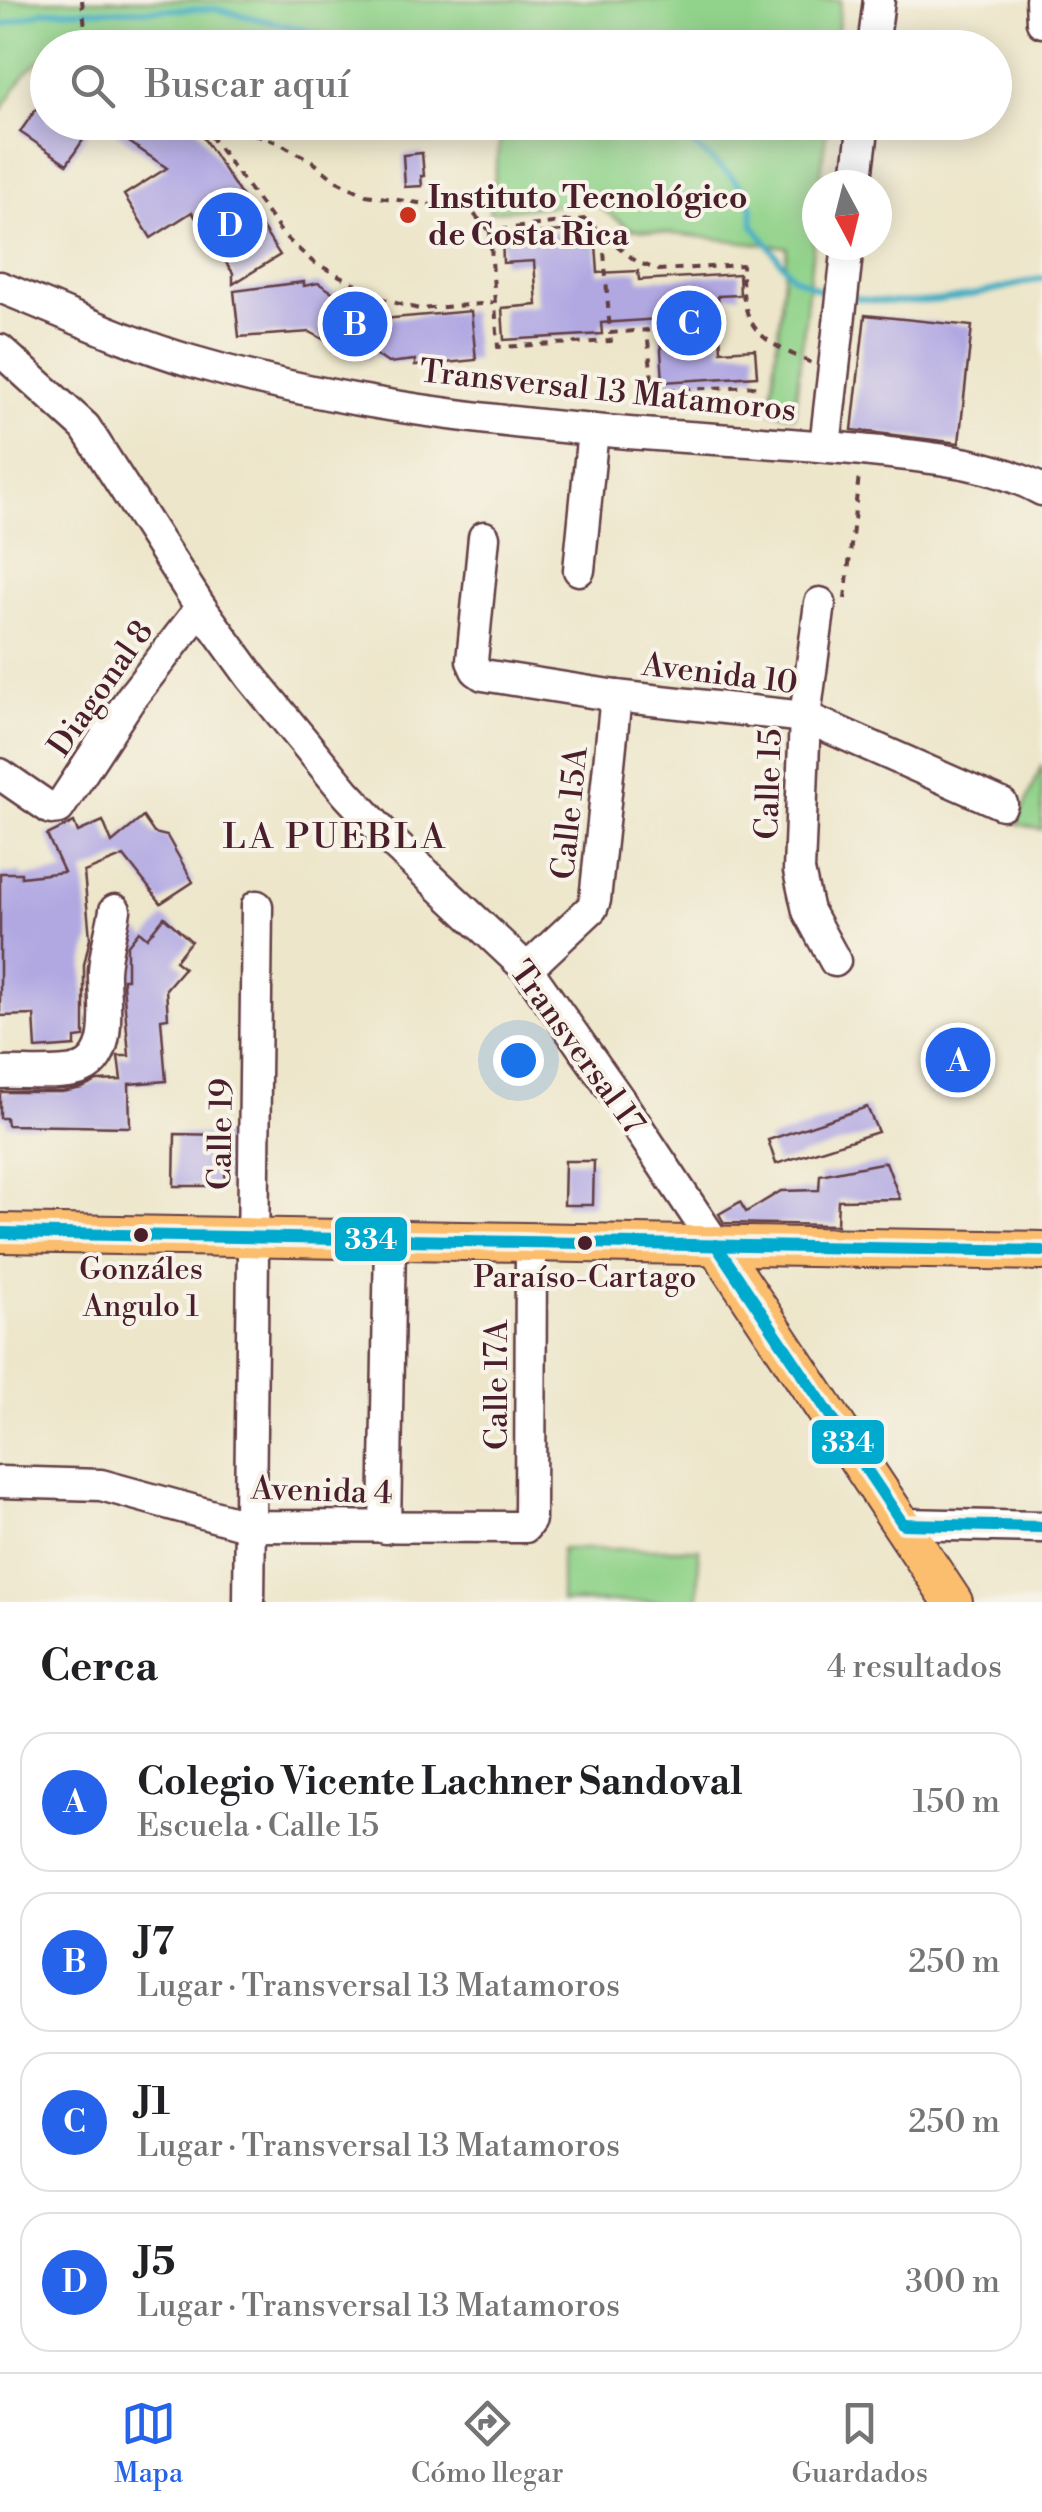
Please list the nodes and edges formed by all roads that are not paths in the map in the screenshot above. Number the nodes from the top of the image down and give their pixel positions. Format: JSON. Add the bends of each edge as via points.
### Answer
{"nodes":[{"id":1,"x":878,"y":0,"type":"edge"},
{"id":2,"x":1041,"y":0,"type":"edge"},
{"id":3,"x":1042,"y":22,"type":"edge"},
{"id":4,"x":875,"y":30,"type":"edge"},
{"id":5,"x":862,"y":140,"type":"edge"},
{"id":6,"x":858,"y":170,"type":"edge"},
{"id":7,"x":844,"y":260,"type":"edge"},
{"id":8,"x":0,"y":287,"type":"edge"},
{"id":9,"x":0,"y":350,"type":"edge"},
{"id":10,"x":593,"y":430,"type":"junction"},
{"id":11,"x":825,"y":446,"type":"junction"},
{"id":12,"x":1042,"y":490,"type":"edge"},
{"id":13,"x":484,"y":537,"type":"dead end"},
{"id":14,"x":579,"y":570,"type":"dead end"},
{"id":15,"x":200,"y":608,"type":"junction"},
{"id":16,"x":818,"y":614,"type":"road end"},
{"id":17,"x":616,"y":696,"type":"junction"},
{"id":18,"x":805,"y":717,"type":"junction"},
{"id":19,"x":0,"y":774,"type":"edge"},
{"id":20,"x":1002,"y":804,"type":"dead end"},
{"id":21,"x":257,"y":906,"type":"dead end"},
{"id":22,"x":116,"y":910,"type":"dead end"},
{"id":23,"x":835,"y":961,"type":"dead end"},
{"id":24,"x":527,"y":969,"type":"junction"},
{"id":25,"x":0,"y":1073,"type":"edge"},
{"id":26,"x":0,"y":1233,"type":"edge"},
{"id":27,"x":254,"y":1237,"type":"junction"},
{"id":28,"x":390,"y":1240,"type":"junction"},
{"id":29,"x":531,"y":1242,"type":"junction"},
{"id":30,"x":716,"y":1245,"type":"junction"},
{"id":31,"x":809,"y":1246,"type":"junction"},
{"id":32,"x":1042,"y":1250,"type":"edge"},
{"id":33,"x":740,"y":1280,"type":"junction"},
{"id":34,"x":0,"y":1482,"type":"edge"},
{"id":35,"x":902,"y":1524,"type":"junction"},
{"id":36,"x":250,"y":1526,"type":"junction"},
{"id":37,"x":525,"y":1527,"type":"joint"},
{"id":38,"x":1042,"y":1527,"type":"edge"},
{"id":39,"x":385,"y":1528,"type":"junction"},
{"id":40,"x":250,"y":1602,"type":"edge"},
{"id":41,"x":953,"y":1602,"type":"edge"}],
"edges":[{"from":1,"to":4,"type":"street"},
{"from":2,"to":3,"type":"street"},
{"from":5,"to":6,"type":"street"},
{"from":7,"to":11,"type":"street","via":[[819,363]]},
{"from":8,"to":10,"type":"street","name":"Transversal 13 Matamoros","via":[[188,360],[282,384]]},
{"from":9,"to":15,"type":"street","name":"Transversal 17","via":[[85,427]]},
{"from":10,"to":11,"type":"street","name":"Transversal 13 Matamoros"},
{"from":10,"to":14,"type":"street"},
{"from":11,"to":12,"type":"street","name":"Transversal 13 Matamoros","via":[[944,459]]},
{"from":13,"to":17,"type":"street","name":"Avenida 10","via":[[476,670]]},
{"from":15,"to":19,"type":"street","name":"Diagonal 8","via":[[58,808]]},
{"from":15,"to":24,"type":"street","name":"Transversal 17","via":[[346,793]]},
{"from":16,"to":18,"type":"street","name":"Calle 15"},
{"from":17,"to":18,"type":"street","name":"Avenida 10"},
{"from":17,"to":24,"type":"street","name":"Calle 15A","via":[[595,900]]},
{"from":18,"to":20,"type":"street","name":"Avenida 10"},
{"from":18,"to":23,"type":"street","name":"Calle 15","via":[[800,882]]},
{"from":21,"to":27,"type":"street","name":"Calle 19"},
{"from":22,"to":25,"type":"street","via":[[98,1054],[78,1070]]},
{"from":24,"to":30,"type":"street","name":"Transversal 17"},
{"from":26,"to":27,"type":"main road"},
{"from":27,"to":28,"type":"main road"},
{"from":27,"to":36,"type":"street","name":"Calle 19"},
{"from":28,"to":29,"type":"main road"},
{"from":28,"to":39,"type":"street"},
{"from":29,"to":30,"type":"main road"},
{"from":29,"to":37,"type":"street","name":"Calle 17A"},
{"from":30,"to":31,"type":"main road"},
{"from":30,"to":33,"type":"main road","name":"Transversal 17"},
{"from":31,"to":32,"type":"main road"},
{"from":31,"to":33,"type":"main road"},
{"from":33,"to":35,"type":"main road","name":"Transversal 17"},
{"from":34,"to":36,"type":"street","name":"Avenida 4","via":[[102,1485]]},
{"from":35,"to":38,"type":"street"},
{"from":35,"to":41,"type":"main road","name":"Transversal 17"},
{"from":36,"to":39,"type":"street","name":"Avenida 4"},
{"from":36,"to":40,"type":"street","name":"Calle 19"},
{"from":37,"to":39,"type":"street","name":"Avenida 4"}]}
